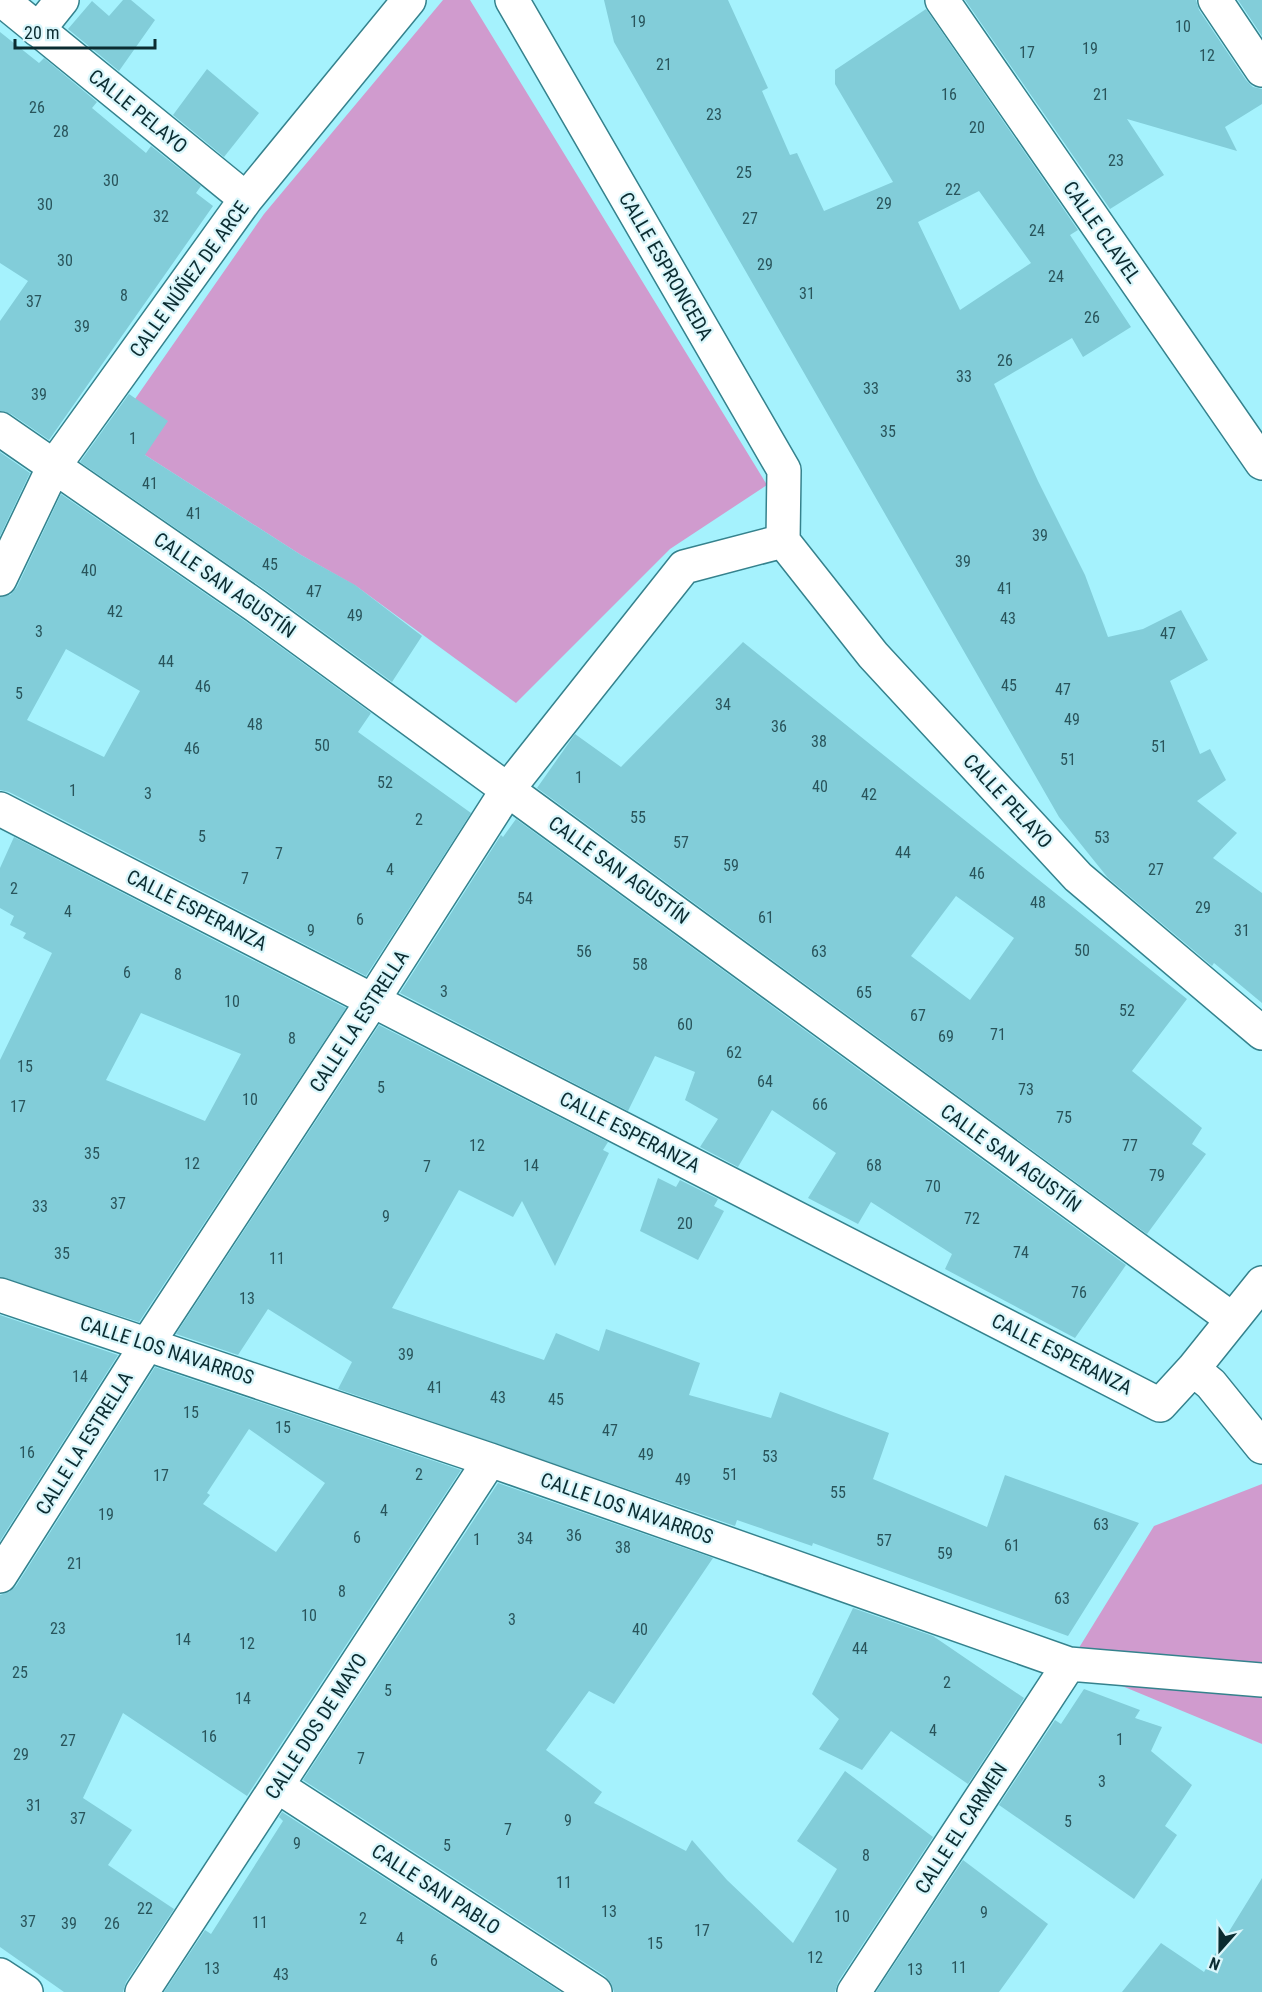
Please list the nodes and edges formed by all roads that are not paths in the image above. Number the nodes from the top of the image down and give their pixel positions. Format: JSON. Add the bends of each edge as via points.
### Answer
{"nodes":[{"id":1,"x":2,"y":0,"type":"edge"},
{"id":2,"x":62,"y":0,"type":"edge"},
{"id":3,"x":409,"y":0,"type":"edge"},
{"id":4,"x":512,"y":0,"type":"edge"},
{"id":5,"x":942,"y":0,"type":"edge"},
{"id":6,"x":1215,"y":0,"type":"edge"},
{"id":7,"x":38,"y":30,"type":"junction"},
{"id":8,"x":1262,"y":70,"type":"edge"},
{"id":9,"x":246,"y":199,"type":"junction"},
{"id":10,"x":0,"y":429,"type":"edge"},
{"id":11,"x":1262,"y":463,"type":"edge"},
{"id":12,"x":54,"y":466,"type":"junction"},
{"id":13,"x":783,"y":541,"type":"junction"},
{"id":14,"x":0,"y":579,"type":"edge"},
{"id":15,"x":508,"y":789,"type":"junction"},
{"id":16,"x":0,"y":809,"type":"edge"},
{"id":17,"x":373,"y":1000,"type":"junction"},
{"id":18,"x":1259,"y":1023,"type":"edge"},
{"id":19,"x":1262,"y":1283,"type":"edge"},
{"id":20,"x":0,"y":1295,"type":"edge"},
{"id":21,"x":1232,"y":1319,"type":"junction"},
{"id":22,"x":148,"y":1343,"type":"junction"},
{"id":23,"x":1193,"y":1369,"type":"junction"},
{"id":24,"x":1262,"y":1448,"type":"edge"},
{"id":25,"x":490,"y":1460,"type":"junction"},
{"id":26,"x":0,"y":1576,"type":"edge"},
{"id":27,"x":1069,"y":1664,"type":"junction"},
{"id":28,"x":1262,"y":1680,"type":"edge"},
{"id":29,"x":277,"y":1786,"type":"junction"},
{"id":30,"x":0,"y":1975,"type":"edge"},
{"id":31,"x":26,"y":1992,"type":"edge"},
{"id":32,"x":142,"y":1992,"type":"edge"},
{"id":33,"x":595,"y":1992,"type":"edge"},
{"id":34,"x":854,"y":1992,"type":"edge"}],
"edges":[{"from":1,"to":7,"type":"street","name":"CALLE PELAYO"},
{"from":2,"to":7,"type":"street"},
{"from":3,"to":9,"type":"street","name":"CALLE NÚÑEZ DE ARCE"},
{"from":4,"to":13,"type":"street","name":"CALLE ESPRONCEDA","via":[[784,470]]},
{"from":5,"to":11,"type":"street","name":"CALLE CLAVEL"},
{"from":6,"to":8,"type":"street"},
{"from":7,"to":9,"type":"street","name":"CALLE PELAYO"},
{"from":9,"to":12,"type":"street","name":"CALLE NÚÑEZ DE ARCE"},
{"from":10,"to":12,"type":"street","name":"CALLE SAN AGUSTÍN"},
{"from":12,"to":14,"type":"street","name":"CALLE NÚÑEZ DE ARCE"},
{"from":12,"to":15,"type":"street","name":"CALLE SAN AGUSTÍN","via":[[256,606]]},
{"from":13,"to":15,"type":"street","name":"CALLE LA ESTRELLA","via":[[684,567]]},
{"from":13,"to":18,"type":"street","name":"CALLE PELAYO","via":[[873,655],[1078,877]]},
{"from":15,"to":17,"type":"street","name":"CALLE LA ESTRELLA"},
{"from":15,"to":21,"type":"street","name":"CALLE SAN AGUSTÍN"},
{"from":16,"to":17,"type":"street","name":"CALLE ESPERANZA"},
{"from":17,"to":22,"type":"street","name":"CALLE LA ESTRELLA"},
{"from":17,"to":23,"type":"street","name":"CALLE ESPERANZA","via":[[1160,1405]]},
{"from":19,"to":21,"type":"street"},
{"from":20,"to":22,"type":"street","name":"CALLE LOS NAVARROS"},
{"from":21,"to":23,"type":"street","name":"CALLE ESPERANZA"},
{"from":22,"to":25,"type":"street","name":"CALLE LOS NAVARROS"},
{"from":22,"to":26,"type":"street","name":"CALLE LA ESTRELLA"},
{"from":23,"to":24,"type":"street","via":[[1211,1384]]},
{"from":25,"to":27,"type":"street","name":"CALLE LOS NAVARROS"},
{"from":25,"to":29,"type":"street","name":"CALLE DOS DE MAYO"},
{"from":27,"to":28,"type":"street","name":"CALLE LOS NAVARROS"},
{"from":27,"to":34,"type":"street","name":"CALLE EL CARMEN"},
{"from":29,"to":32,"type":"street","name":"CALLE DOS DE MAYO"},
{"from":29,"to":33,"type":"street","name":"CALLE SAN PABLO"},
{"from":30,"to":31,"type":"street"}]}
